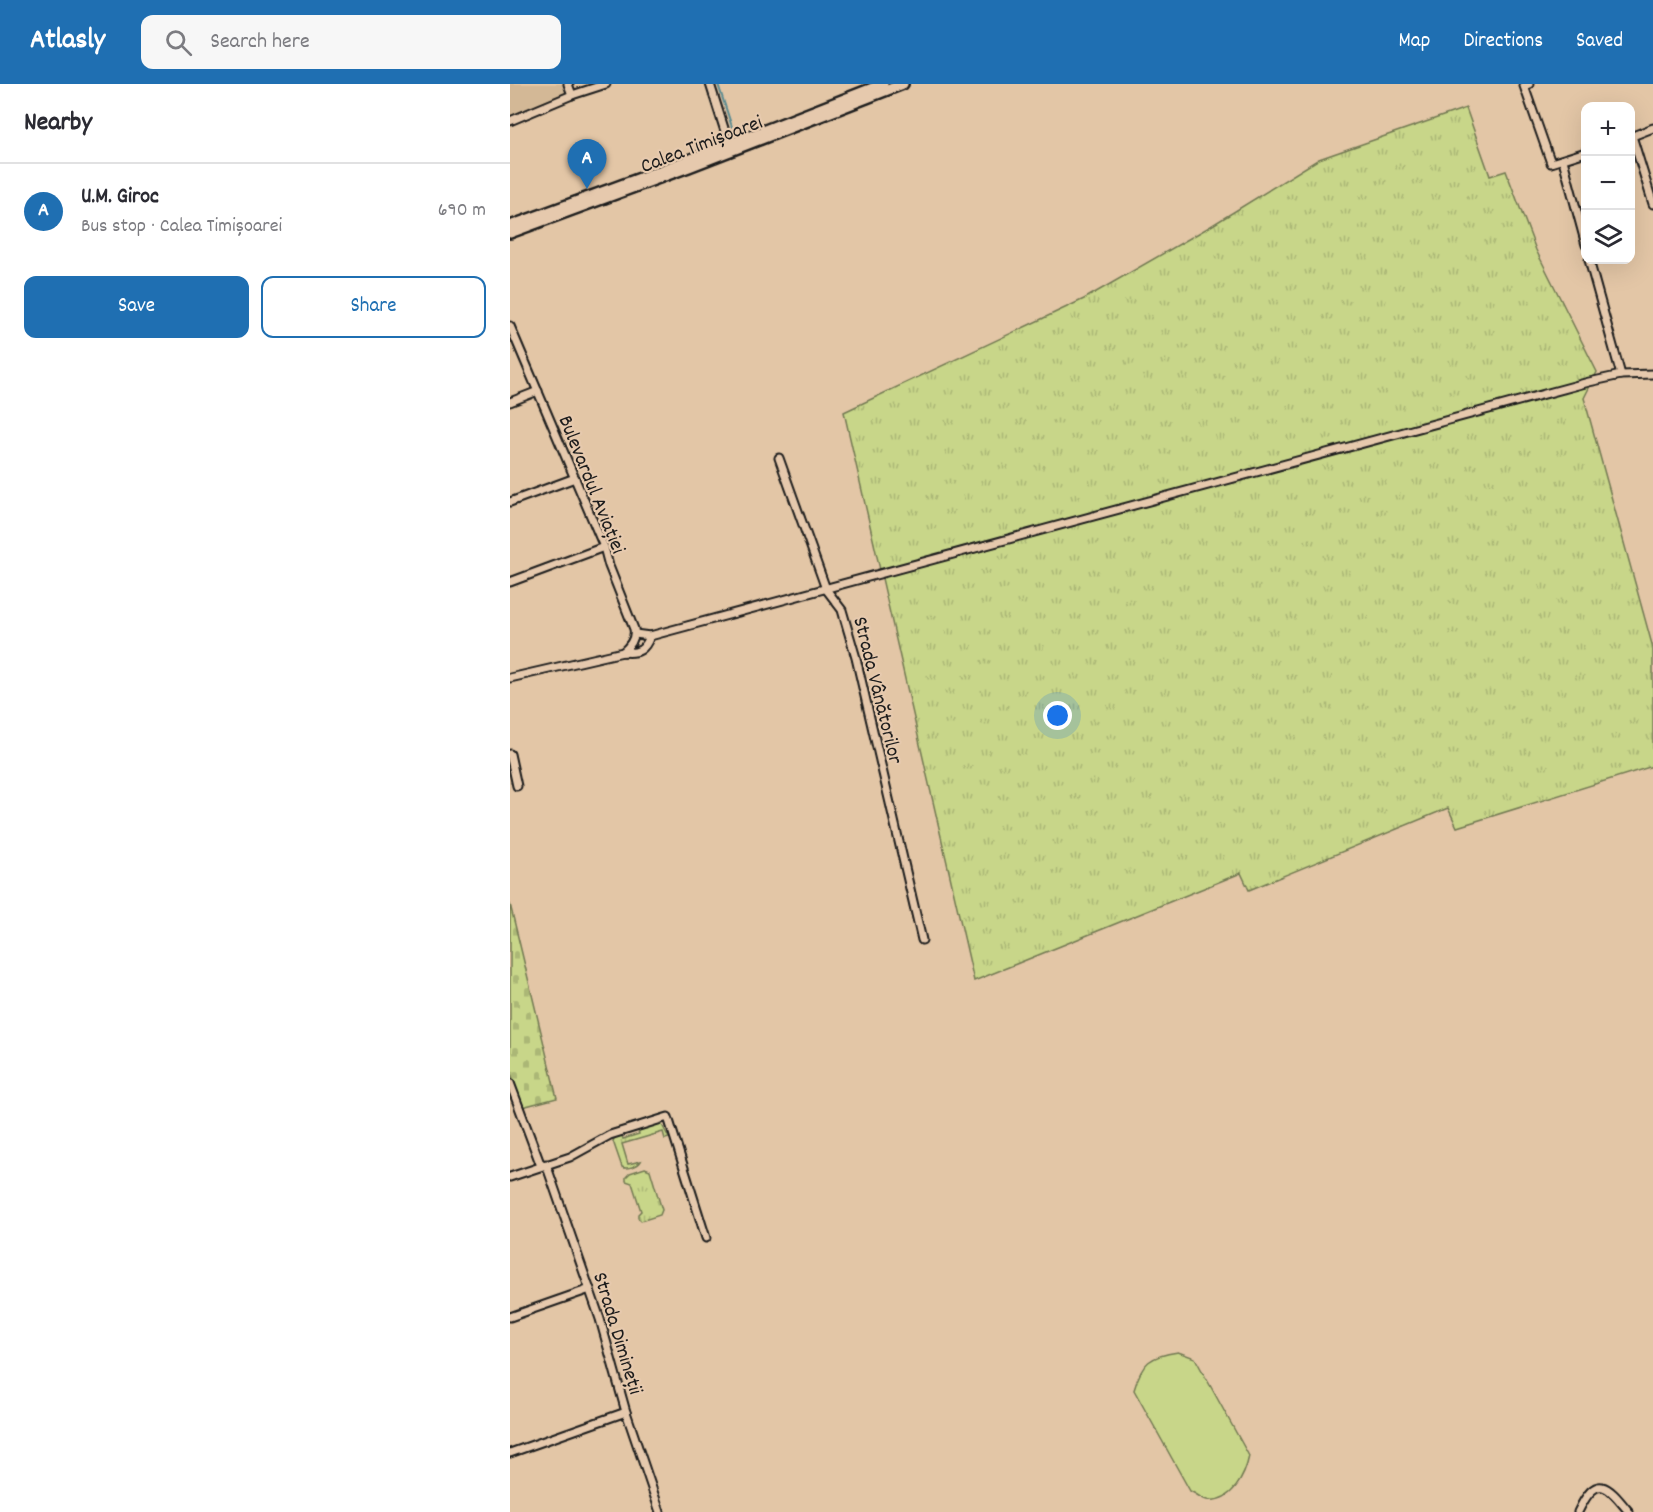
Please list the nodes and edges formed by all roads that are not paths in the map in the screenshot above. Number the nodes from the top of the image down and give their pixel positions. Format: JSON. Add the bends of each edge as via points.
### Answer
{"nodes":[{"id":1,"x":568,"y":84,"type":"edge"},
{"id":2,"x":606,"y":84,"type":"edge"},
{"id":3,"x":710,"y":84,"type":"edge"},
{"id":4,"x":883,"y":84,"type":"edge"},
{"id":5,"x":903,"y":84,"type":"edge"},
{"id":6,"x":1529,"y":84,"type":"edge"},
{"id":7,"x":572,"y":95,"type":"junction"},
{"id":8,"x":510,"y":121,"type":"edge"},
{"id":9,"x":1653,"y":128,"type":"edge"},
{"id":10,"x":1635,"y":135,"type":"edge"},
{"id":11,"x":729,"y":144,"type":"junction"},
{"id":12,"x":1635,"y":149,"type":"edge"},
{"id":13,"x":1581,"y":154,"type":"edge"},
{"id":14,"x":1563,"y":160,"type":"junction"},
{"id":15,"x":1653,"y":204,"type":"edge"},
{"id":16,"x":510,"y":226,"type":"edge"},
{"id":17,"x":1581,"y":227,"type":"edge"},
{"id":18,"x":510,"y":233,"type":"edge"},
{"id":19,"x":1591,"y":264,"type":"edge"},
{"id":20,"x":510,"y":326,"type":"edge"},
{"id":21,"x":1653,"y":374,"type":"edge"},
{"id":22,"x":1621,"y":375,"type":"junction"},
{"id":23,"x":538,"y":391,"type":"junction"},
{"id":24,"x":510,"y":402,"type":"edge"},
{"id":25,"x":779,"y":458,"type":"dead end"},
{"id":26,"x":575,"y":478,"type":"junction"},
{"id":27,"x":510,"y":502,"type":"edge"},
{"id":28,"x":604,"y":547,"type":"junction"},
{"id":29,"x":510,"y":582,"type":"edge"},
{"id":30,"x":826,"y":589,"type":"junction"},
{"id":31,"x":635,"y":634,"type":"junction"},
{"id":32,"x":650,"y":636,"type":"junction"},
{"id":33,"x":623,"y":652,"type":"junction"},
{"id":34,"x":510,"y":678,"type":"edge"},
{"id":35,"x":510,"y":754,"type":"edge"},
{"id":36,"x":517,"y":786,"type":"dead end"},
{"id":37,"x":922,"y":940,"type":"dead end"},
{"id":38,"x":510,"y":1083,"type":"edge"},
{"id":39,"x":544,"y":1165,"type":"junction"},
{"id":40,"x":510,"y":1177,"type":"edge"},
{"id":41,"x":706,"y":1238,"type":"dead end"},
{"id":42,"x":590,"y":1289,"type":"junction"},
{"id":43,"x":510,"y":1317,"type":"edge"},
{"id":44,"x":626,"y":1412,"type":"junction"},
{"id":45,"x":510,"y":1453,"type":"edge"},
{"id":46,"x":660,"y":1512,"type":"edge"},
{"id":47,"x":1578,"y":1512,"type":"edge"},
{"id":48,"x":1629,"y":1512,"type":"edge"}],
"edges":[{"from":1,"to":7,"type":"street"},
{"from":2,"to":7,"type":"street"},
{"from":3,"to":11,"type":"street"},
{"from":4,"to":11,"type":"main road","name":"Calea Timișoarei"},
{"from":5,"to":18,"type":"main road","name":"Calea Timișoarei"},
{"from":6,"to":14,"type":"street","via":[[1524,86],[1551,163]]},
{"from":7,"to":8,"type":"street"},
{"from":9,"to":10,"type":"street"},
{"from":11,"to":16,"type":"main road","name":"Calea Timișoarei"},
{"from":12,"to":15,"type":"street"},
{"from":13,"to":14,"type":"street"},
{"from":14,"to":17,"type":"street"},
{"from":19,"to":22,"type":"street"},
{"from":20,"to":23,"type":"street","name":"Bulevardul Aviației"},
{"from":21,"to":22,"type":"street"},
{"from":22,"to":30,"type":"street"},
{"from":23,"to":24,"type":"street"},
{"from":23,"to":26,"type":"street","name":"Bulevardul Aviației"},
{"from":25,"to":30,"type":"street","name":"Strada Vânătorilor"},
{"from":26,"to":27,"type":"street"},
{"from":26,"to":28,"type":"street","name":"Bulevardul Aviației"},
{"from":28,"to":29,"type":"street"},
{"from":28,"to":31,"type":"street","name":"Bulevardul Aviației"},
{"from":30,"to":32,"type":"street"},
{"from":30,"to":37,"type":"street","name":"Strada Vânătorilor","via":[[842,610],[856,658]]},
{"from":31,"to":32,"type":"street"},
{"from":31,"to":33,"type":"street"},
{"from":32,"to":33,"type":"street","via":[[638,652]]},
{"from":33,"to":34,"type":"street"},
{"from":35,"to":36,"type":"street"},
{"from":38,"to":39,"type":"street","name":"Strada Dimineții"},
{"from":39,"to":40,"type":"street"},
{"from":39,"to":41,"type":"street","via":[[602,1138],[668,1117]]},
{"from":39,"to":42,"type":"street","name":"Strada Dimineții"},
{"from":42,"to":43,"type":"street"},
{"from":42,"to":44,"type":"street","name":"Strada Dimineții"},
{"from":44,"to":45,"type":"street"},
{"from":44,"to":46,"type":"street","name":"Strada Dimineții"},
{"from":47,"to":48,"type":"street","via":[[1588,1495],[1600,1486],[1611,1490]]}]}
